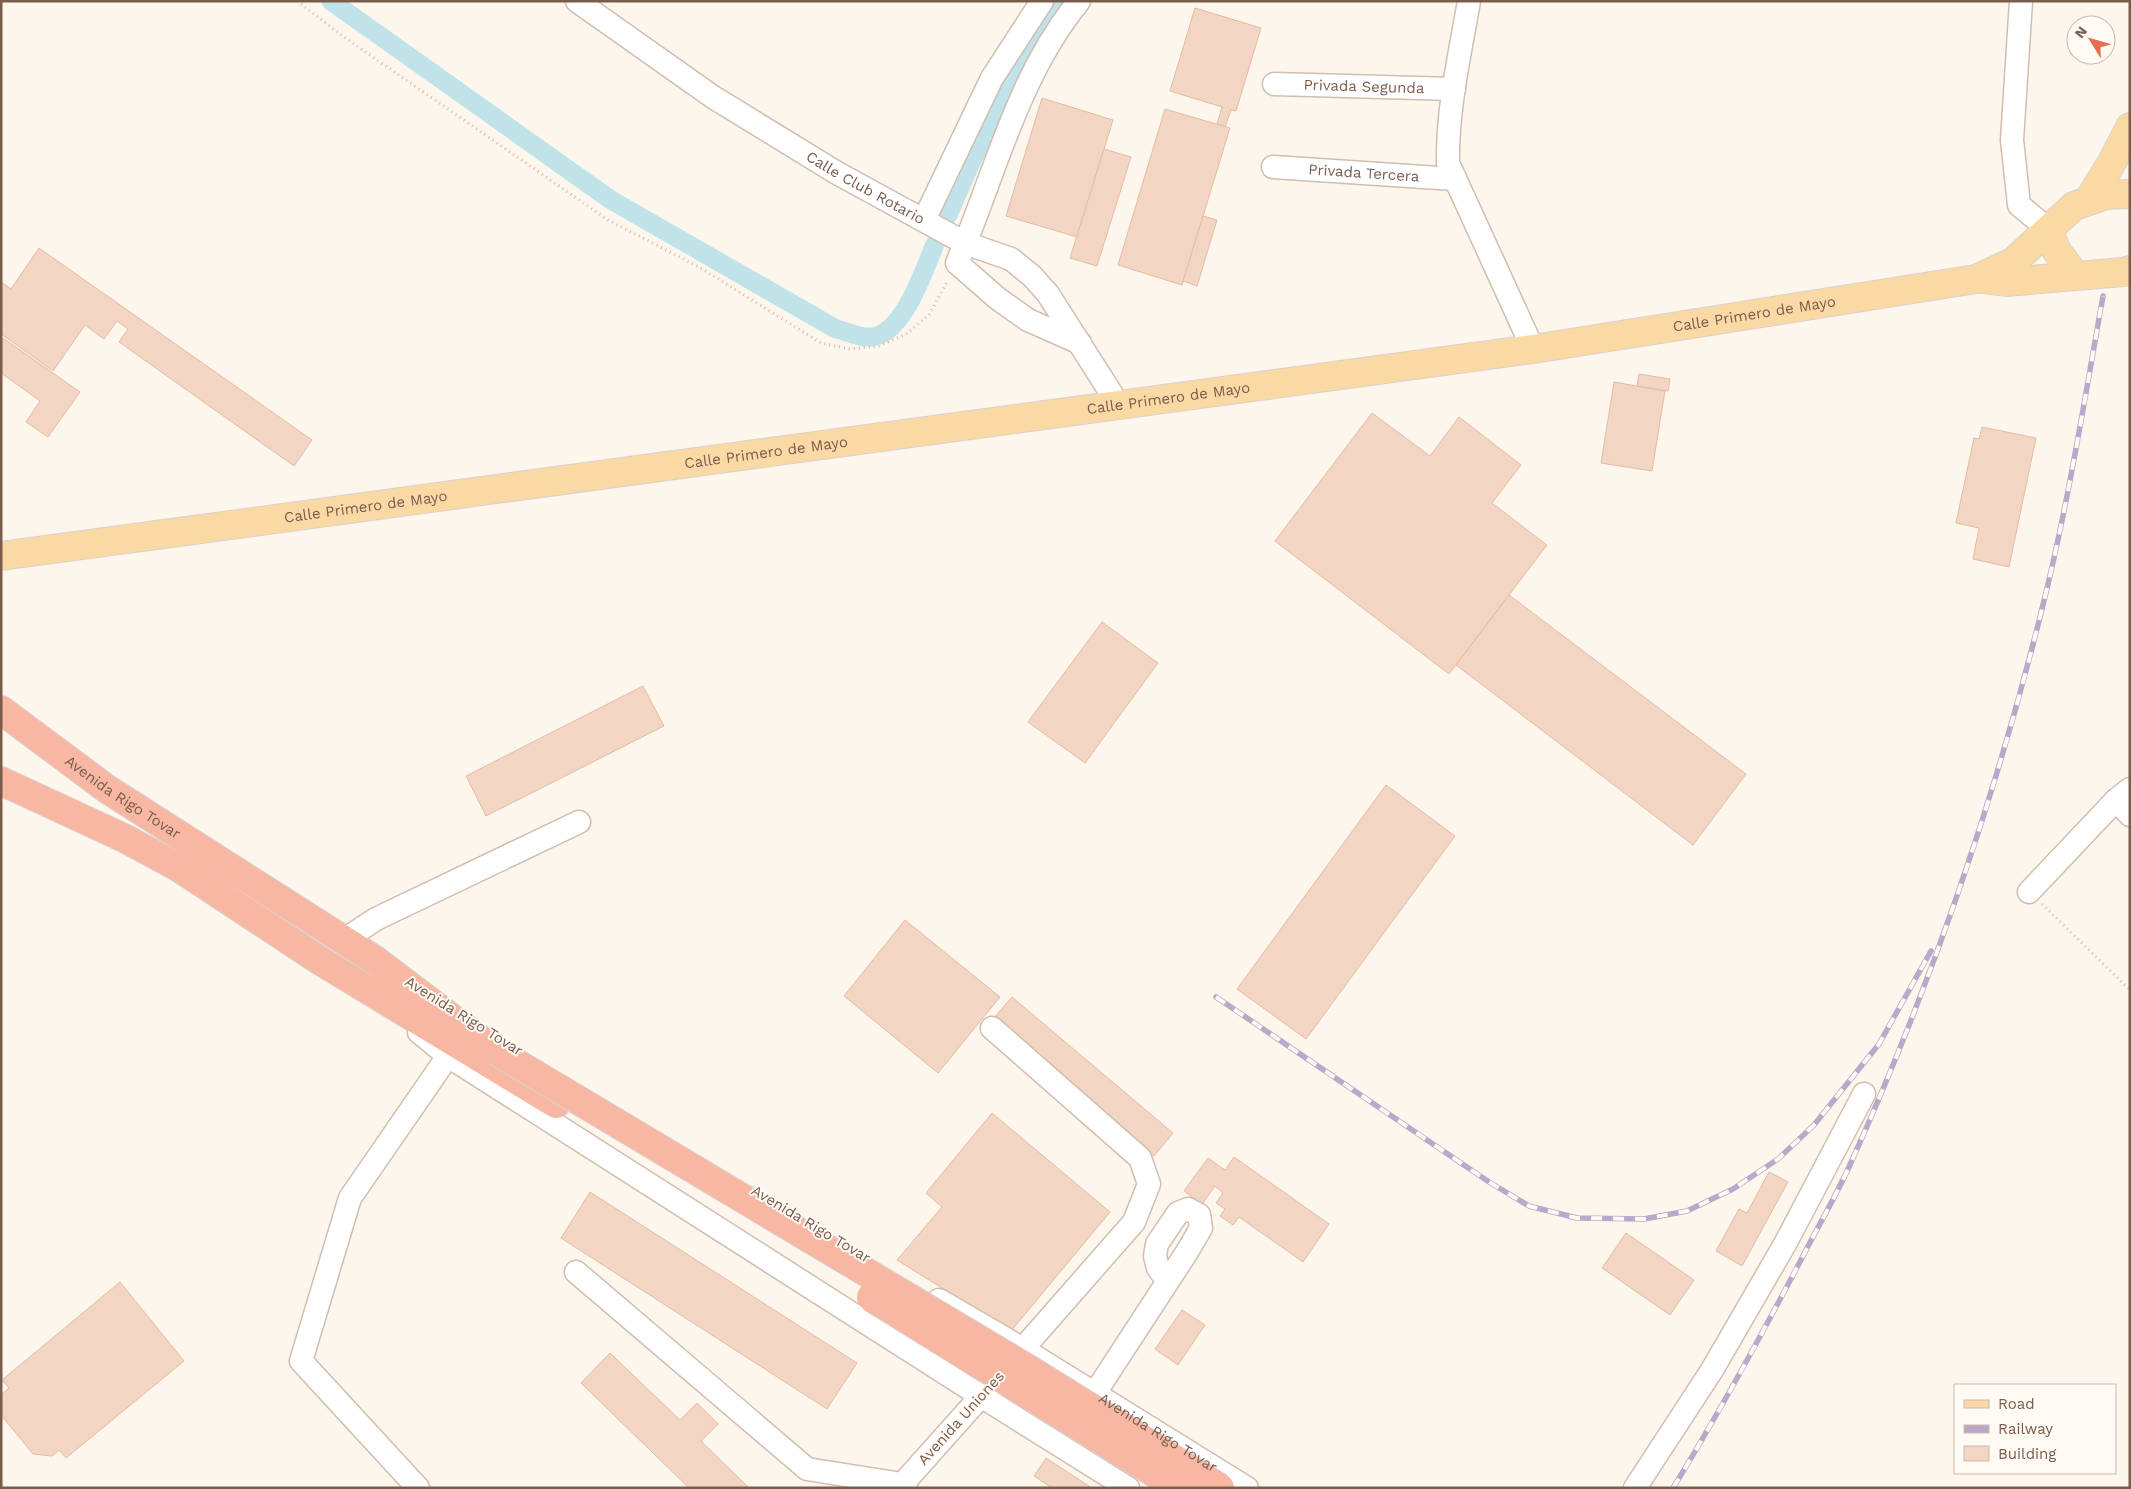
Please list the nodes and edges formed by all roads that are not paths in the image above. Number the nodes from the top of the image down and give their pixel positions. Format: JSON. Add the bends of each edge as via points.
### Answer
{"nodes":[{"id":1,"x":576,"y":1,"type":"edge"},
{"id":2,"x":1042,"y":1,"type":"edge"},
{"id":3,"x":1079,"y":1,"type":"edge"},
{"id":4,"x":1469,"y":1,"type":"edge"},
{"id":5,"x":2021,"y":1,"type":"edge"},
{"id":6,"x":1274,"y":84,"type":"dead end"},
{"id":7,"x":1454,"y":89,"type":"junction"},
{"id":8,"x":2130,"y":127,"type":"edge"},
{"id":9,"x":1272,"y":167,"type":"dead end"},
{"id":10,"x":1454,"y":179,"type":"junction"},
{"id":11,"x":2130,"y":194,"type":"edge"},
{"id":12,"x":2088,"y":201,"type":"junction"},
{"id":13,"x":924,"y":220,"type":"junction"},
{"id":14,"x":2049,"y":230,"type":"junction"},
{"id":15,"x":961,"y":253,"type":"junction"},
{"id":16,"x":2130,"y":270,"type":"edge"},
{"id":17,"x":2074,"y":275,"type":"junction"},
{"id":18,"x":1976,"y":279,"type":"junction"},
{"id":19,"x":1080,"y":343,"type":"junction"},
{"id":20,"x":1533,"y":349,"type":"junction"},
{"id":21,"x":1118,"y":404,"type":"junction"},
{"id":22,"x":1,"y":556,"type":"edge"},
{"id":23,"x":1,"y":710,"type":"edge"},
{"id":24,"x":1,"y":781,"type":"edge"},
{"id":25,"x":2125,"y":802,"type":"edge"},
{"id":26,"x":579,"y":822,"type":"dead end"},
{"id":27,"x":2028,"y":892,"type":"road end"},
{"id":28,"x":344,"y":940,"type":"junction"},
{"id":29,"x":319,"y":960,"type":"junction"},
{"id":30,"x":375,"y":960,"type":"junction"},
{"id":31,"x":992,"y":1028,"type":"dead end"},
{"id":32,"x":448,"y":1056,"type":"junction"},
{"id":33,"x":1864,"y":1094,"type":"dead end"},
{"id":34,"x":576,"y":1272,"type":"dead end"},
{"id":35,"x":1168,"y":1281,"type":"dead end"},
{"id":36,"x":972,"y":1319,"type":"junction"},
{"id":37,"x":1023,"y":1349,"type":"junction"},
{"id":38,"x":946,"y":1374,"type":"junction"},
{"id":39,"x":1095,"y":1393,"type":"junction"},
{"id":40,"x":981,"y":1396,"type":"junction"},
{"id":41,"x":902,"y":1486,"type":"edge"},
{"id":42,"x":418,"y":1488,"type":"edge"},
{"id":43,"x":1128,"y":1488,"type":"edge"},
{"id":44,"x":1179,"y":1488,"type":"edge"},
{"id":45,"x":1220,"y":1488,"type":"edge"},
{"id":46,"x":1248,"y":1488,"type":"edge"},
{"id":47,"x":1635,"y":1488,"type":"edge"}],
"edges":[{"from":1,"to":13,"type":"street","name":"Calle Club Rotario","via":[[713,97],[837,173]]},
{"from":2,"to":13,"type":"street","via":[[992,78]]},
{"from":3,"to":15,"type":"street","via":[[1065,18],[1025,86]]},
{"from":4,"to":7,"type":"street"},
{"from":5,"to":14,"type":"street","via":[[2012,140],[2019,205]]},
{"from":6,"to":7,"type":"street","name":"Privada Segunda"},
{"from":7,"to":10,"type":"street","via":[[1448,163]]},
{"from":8,"to":12,"type":"main road"},
{"from":9,"to":10,"type":"street","name":"Privada Tercera"},
{"from":10,"to":20,"type":"street"},
{"from":11,"to":12,"type":"main road","name":"Calle Primero de Mayo","via":[[2106,195]]},
{"from":12,"to":14,"type":"main road","name":"Calle Primero de Mayo","via":[[2074,206]]},
{"from":13,"to":15,"type":"street","name":"Calle Club Rotario"},
{"from":14,"to":17,"type":"main road","via":[[2056,250]]},
{"from":14,"to":18,"type":"main road","name":"Calle Primero de Mayo","via":[[2013,262]]},
{"from":15,"to":19,"type":"street","via":[[997,298],[1028,320]]},
{"from":15,"to":19,"type":"street","name":"Calle Club Rotario","via":[[1011,259],[1048,294]]},
{"from":16,"to":17,"type":"main road","name":"Calle Primero de Mayo"},
{"from":17,"to":18,"type":"main road","name":"Calle Primero de Mayo","via":[[2006,282]]},
{"from":18,"to":20,"type":"main road","name":"Calle Primero de Mayo"},
{"from":19,"to":21,"type":"street","name":"Calle Club Rotario"},
{"from":20,"to":21,"type":"main road","name":"Calle Primero de Mayo"},
{"from":21,"to":22,"type":"main road","name":"Calle Primero de Mayo"},
{"from":23,"to":28,"type":"highway","name":"Avenida Rigo Tovar","via":[[107,790]]},
{"from":24,"to":29,"type":"highway","name":"Avenida Rigo Tovar","via":[[178,867]]},
{"from":25,"to":27,"type":"street"},
{"from":26,"to":28,"type":"street","via":[[376,919]]},
{"from":28,"to":30,"type":"highway","name":"Avenida Rigo Tovar"},
{"from":29,"to":32,"type":"street","name":"Avenida Rigo Tovar"},
{"from":29,"to":44,"type":"highway","name":"Avenida Rigo Tovar","bridge":true},
{"from":30,"to":36,"type":"street","name":"Avenida Rigo Tovar","via":[[606,1103]]},
{"from":30,"to":45,"type":"highway","name":"Avenida Rigo Tovar","bridge":true,"via":[[496,1051],[1030,1370]]},
{"from":31,"to":37,"type":"street","name":"Avenida Uniones","via":[[1140,1158],[1149,1184],[1134,1222]]},
{"from":32,"to":38,"type":"street","name":"Avenida Rigo Tovar"},
{"from":32,"to":42,"type":"street","via":[[350,1198],[300,1361]]},
{"from":33,"to":47,"type":"street","via":[[1766,1278],[1712,1370]]},
{"from":34,"to":41,"type":"street","via":[[807,1469]]},
{"from":35,"to":39,"type":"street"},
{"from":36,"to":37,"type":"street","name":"Avenida Rigo Tovar"},
{"from":36,"to":38,"type":"street","via":[[988,1339],[986,1358],[973,1373],[964,1377]]},
{"from":37,"to":39,"type":"street","name":"Avenida Rigo Tovar"},
{"from":37,"to":40,"type":"street","name":"Avenida Uniones"},
{"from":38,"to":40,"type":"street","name":"Avenida Rigo Tovar"},
{"from":39,"to":46,"type":"street","name":"Avenida Rigo Tovar"},
{"from":40,"to":41,"type":"street","name":"Avenida Uniones"},
{"from":40,"to":43,"type":"street","name":"Avenida Rigo Tovar"}]}
